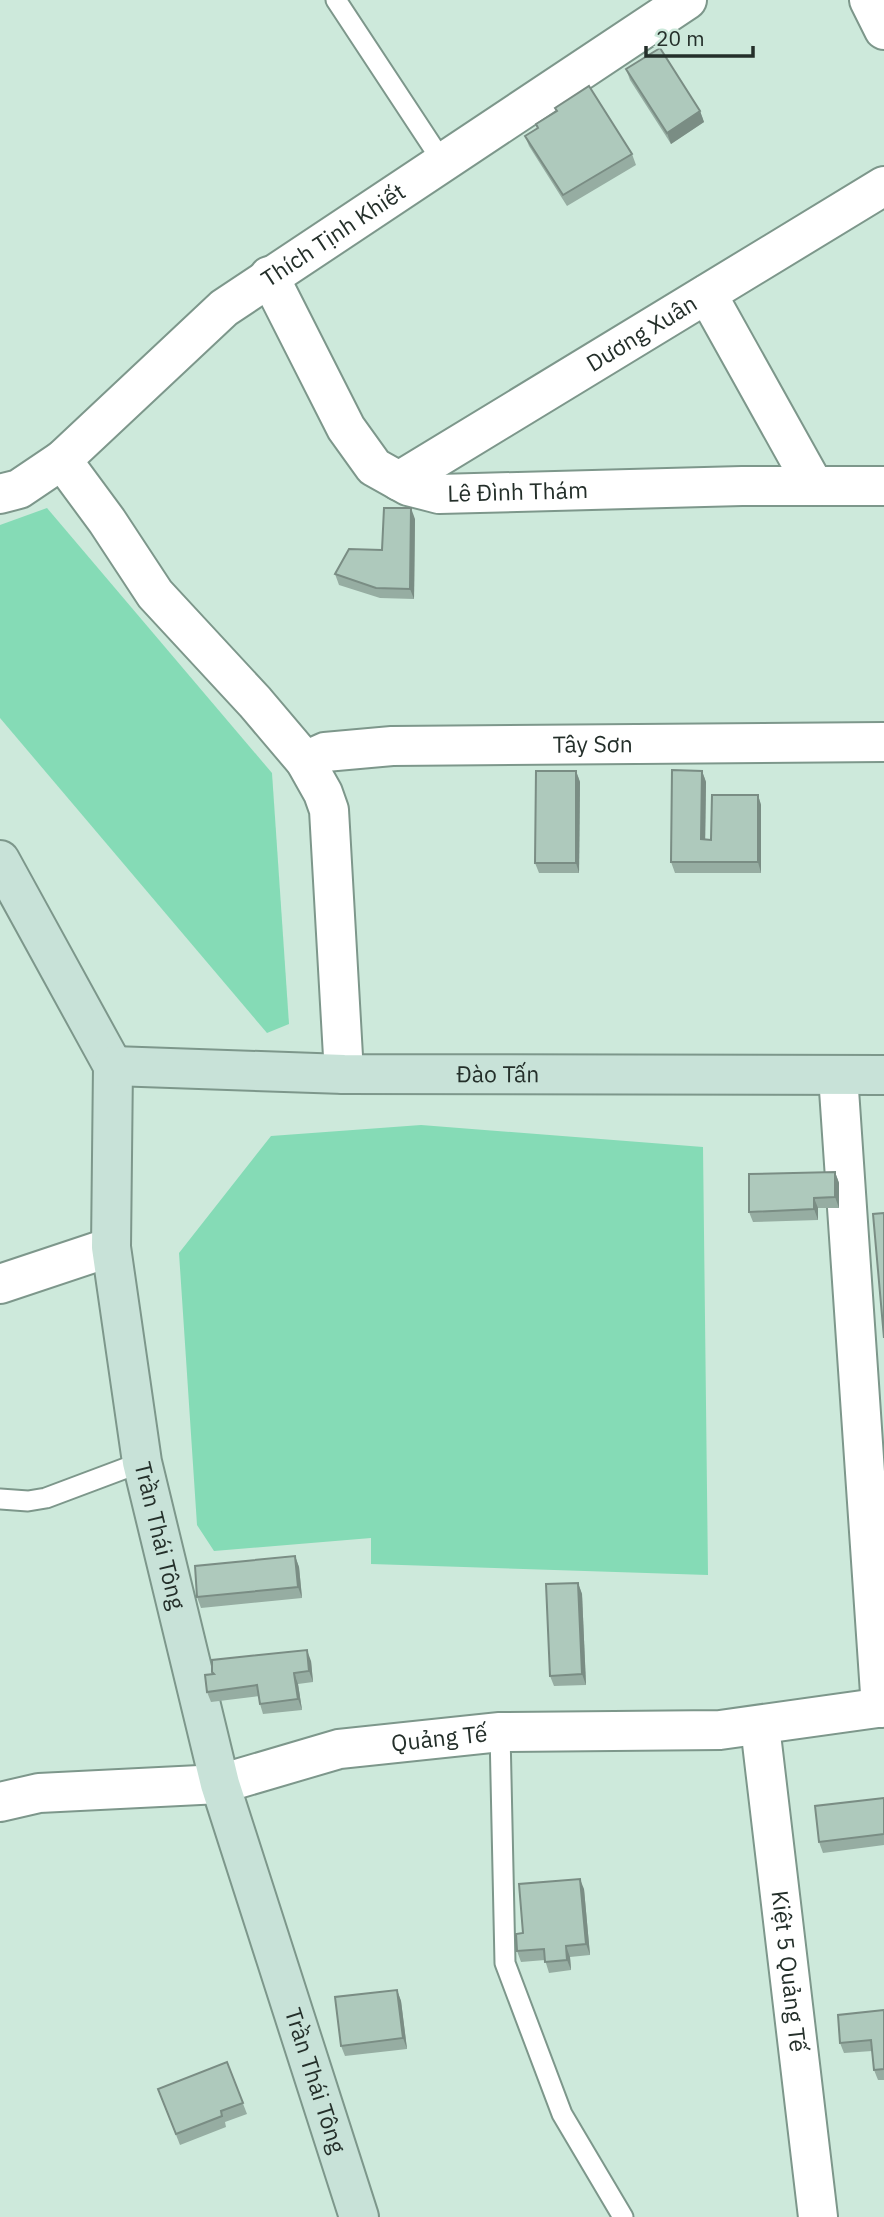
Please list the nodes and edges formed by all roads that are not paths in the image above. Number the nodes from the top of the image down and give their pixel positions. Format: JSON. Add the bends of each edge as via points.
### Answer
{"nodes":[{"id":1,"x":336,"y":0,"type":"edge"},
{"id":2,"x":687,"y":0,"type":"edge"},
{"id":3,"x":869,"y":0,"type":"edge"},
{"id":4,"x":884,"y":30,"type":"edge"},
{"id":5,"x":442,"y":161,"type":"junction"},
{"id":6,"x":884,"y":186,"type":"edge"},
{"id":7,"x":270,"y":276,"type":"junction"},
{"id":8,"x":707,"y":294,"type":"junction"},
{"id":9,"x":62,"y":460,"type":"junction"},
{"id":10,"x":399,"y":481,"type":"junction"},
{"id":11,"x":814,"y":486,"type":"junction"},
{"id":12,"x":884,"y":486,"type":"edge"},
{"id":13,"x":0,"y":494,"type":"edge"},
{"id":14,"x":884,"y":742,"type":"edge"},
{"id":15,"x":305,"y":761,"type":"junction"},
{"id":16,"x":0,"y":860,"type":"edge"},
{"id":17,"x":113,"y":1066,"type":"junction"},
{"id":18,"x":344,"y":1074,"type":"junction"},
{"id":19,"x":838,"y":1075,"type":"junction"},
{"id":20,"x":884,"y":1075,"type":"edge"},
{"id":21,"x":111,"y":1247,"type":"junction"},
{"id":22,"x":0,"y":1284,"type":"edge"},
{"id":23,"x":142,"y":1462,"type":"junction"},
{"id":24,"x":0,"y":1499,"type":"edge"},
{"id":25,"x":883,"y":1708,"type":"edge"},
{"id":26,"x":760,"y":1726,"type":"junction"},
{"id":27,"x":499,"y":1732,"type":"junction"},
{"id":28,"x":220,"y":1784,"type":"junction"},
{"id":29,"x":0,"y":1802,"type":"edge"},
{"id":30,"x":359,"y":2217,"type":"edge"},
{"id":31,"x":623,"y":2217,"type":"edge"},
{"id":32,"x":818,"y":2217,"type":"edge"}],
"edges":[{"from":1,"to":5,"type":"lane"},
{"from":2,"to":5,"type":"street","name":"Thích Tịnh Khiết"},
{"from":3,"to":4,"type":"street"},
{"from":5,"to":7,"type":"street","name":"Thích Tịnh Khiết"},
{"from":6,"to":8,"type":"street","name":"Dương Xuân"},
{"from":7,"to":9,"type":"street","name":"Thích Tịnh Khiết","via":[[224,308]]},
{"from":7,"to":10,"type":"street","name":"Lê Đình Thám","via":[[346,428],[374,467]]},
{"from":8,"to":10,"type":"street","name":"Dương Xuân"},
{"from":8,"to":11,"type":"street"},
{"from":9,"to":13,"type":"street","name":"Thích Tịnh Khiết","via":[[19,489]]},
{"from":9,"to":15,"type":"street","via":[[155,594]]},
{"from":10,"to":11,"type":"street","name":"Lê Đình Thám","via":[[439,494]]},
{"from":11,"to":12,"type":"street","name":"Lê Đình Thám"},
{"from":14,"to":15,"type":"street","name":"Tây Sơn","via":[[392,746],[325,752]]},
{"from":15,"to":18,"type":"street","via":[[329,810]]},
{"from":16,"to":17,"type":"street","name":"Trần Thái Tông"},
{"from":17,"to":18,"type":"street","name":"Đào Tấn"},
{"from":17,"to":21,"type":"street","name":"Trần Thái Tông"},
{"from":18,"to":19,"type":"street","name":"Đào Tấn"},
{"from":19,"to":20,"type":"street","name":"Đào Tấn"},
{"from":19,"to":25,"type":"street"},
{"from":21,"to":22,"type":"street"},
{"from":21,"to":23,"type":"street","name":"Trần Thái Tông"},
{"from":23,"to":24,"type":"lane","via":[[46,1498]]},
{"from":23,"to":28,"type":"street","name":"Trần Thái Tông"},
{"from":25,"to":26,"type":"street","name":"Quảng Tế"},
{"from":26,"to":27,"type":"street","name":"Quảng Tế"},
{"from":26,"to":32,"type":"street","name":"Kiệt 5 Quảng Tế"},
{"from":27,"to":28,"type":"street","name":"Quảng Tế","via":[[339,1749]]},
{"from":27,"to":31,"type":"lane","via":[[505,1963],[562,2114]]},
{"from":28,"to":29,"type":"street","name":"Quảng Tế","via":[[39,1793]]},
{"from":28,"to":30,"type":"street","name":"Trần Thái Tông"}]}
